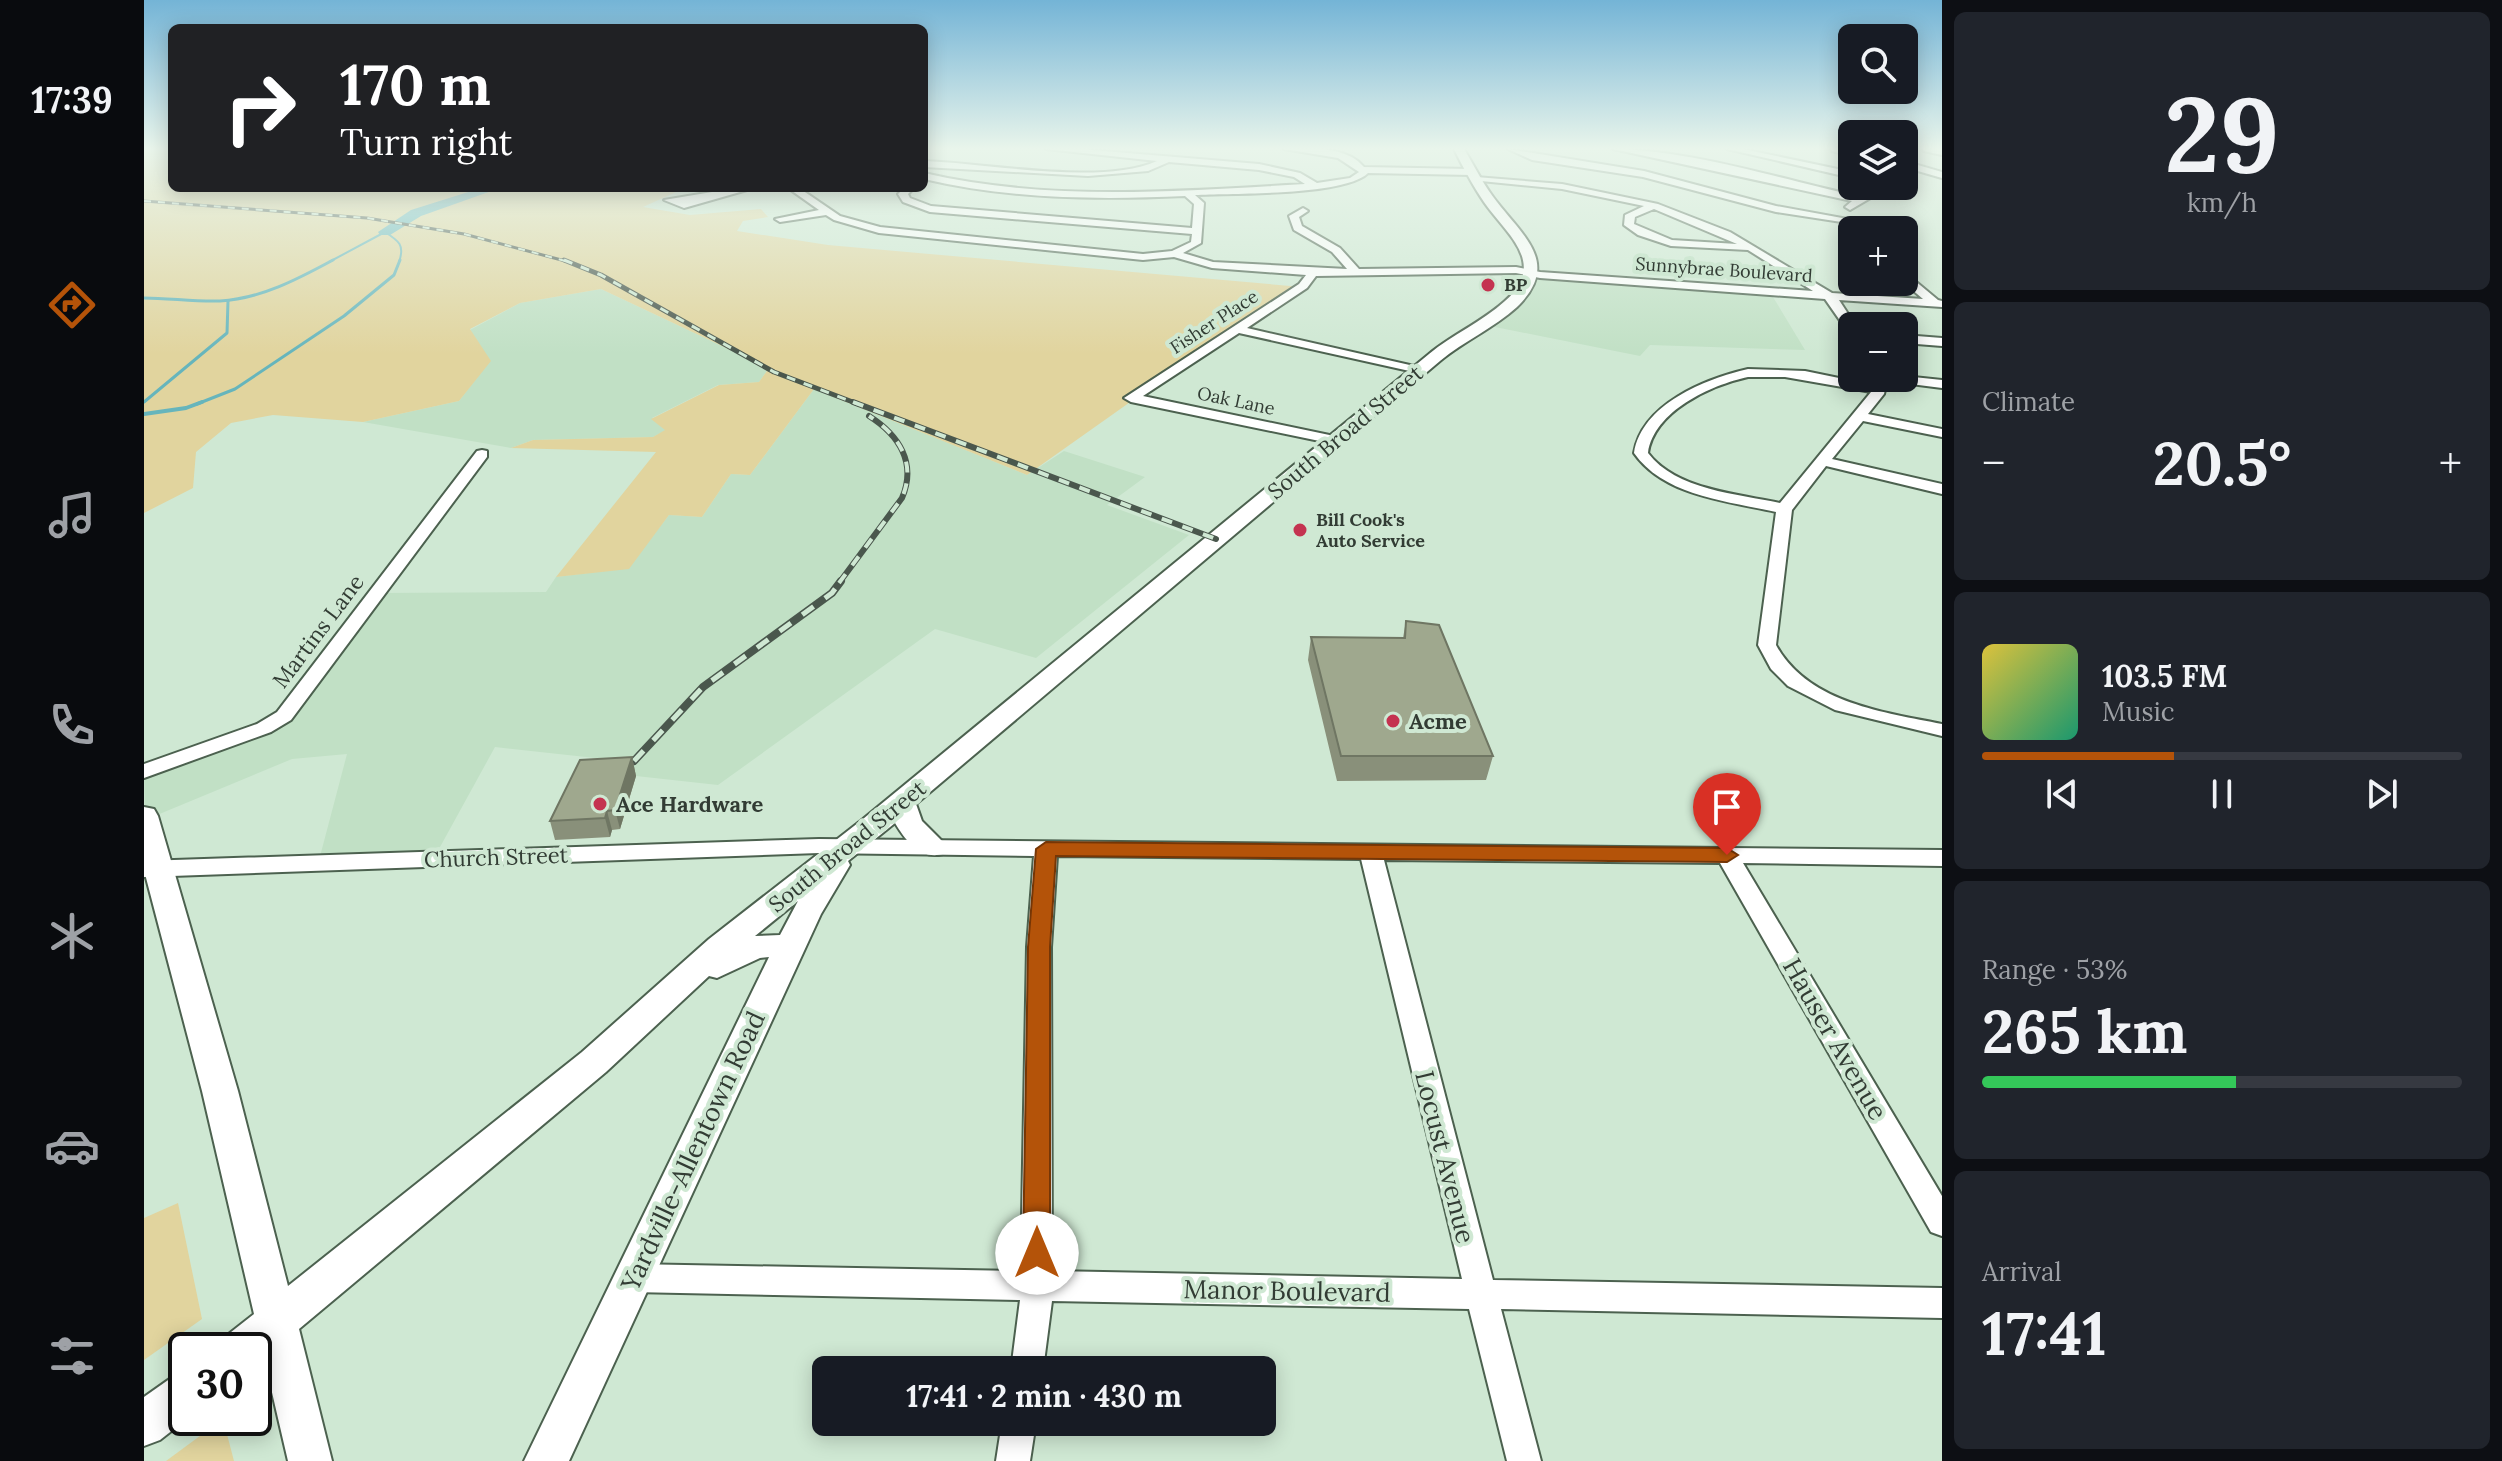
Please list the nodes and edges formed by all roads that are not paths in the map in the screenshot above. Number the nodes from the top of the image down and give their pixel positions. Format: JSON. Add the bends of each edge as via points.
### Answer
{"nodes":[{"id":1,"x":792,"y":217,"type":"edge"},
{"id":2,"x":839,"y":217,"type":"edge"},
{"id":3,"x":1029,"y":217,"type":"edge"},
{"id":4,"x":1198,"y":217,"type":"edge"},
{"id":5,"x":1294,"y":217,"type":"edge"},
{"id":6,"x":1498,"y":217,"type":"edge"},
{"id":7,"x":1630,"y":217,"type":"edge"},
{"id":8,"x":1688,"y":217,"type":"edge"},
{"id":9,"x":1814,"y":217,"type":"edge"},
{"id":10,"x":780,"y":219,"type":"dead end"},
{"id":11,"x":1838,"y":222,"type":"edge"},
{"id":12,"x":1197,"y":231,"type":"junction"},
{"id":13,"x":1754,"y":246,"type":"junction"},
{"id":14,"x":1174,"y":254,"type":"junction"},
{"id":15,"x":1524,"y":271,"type":"junction"},
{"id":16,"x":1313,"y":273,"type":"junction"},
{"id":17,"x":1357,"y":274,"type":"junction"},
{"id":18,"x":1809,"y":287,"type":"junction"},
{"id":19,"x":1918,"y":287,"type":"edge"},
{"id":20,"x":1830,"y":296,"type":"junction"},
{"id":21,"x":1936,"y":300,"type":"edge"},
{"id":22,"x":1841,"y":312,"type":"edge"},
{"id":23,"x":1237,"y":329,"type":"junction"},
{"id":24,"x":1918,"y":340,"type":"edge"},
{"id":25,"x":1942,"y":342,"type":"edge"},
{"id":26,"x":1418,"y":371,"type":"junction"},
{"id":27,"x":1838,"y":378,"type":"edge"},
{"id":28,"x":1918,"y":383,"type":"edge"},
{"id":29,"x":1942,"y":384,"type":"edge"},
{"id":30,"x":1877,"y":392,"type":"edge"},
{"id":31,"x":1131,"y":398,"type":"joint"},
{"id":32,"x":1860,"y":416,"type":"junction"},
{"id":33,"x":1942,"y":433,"type":"edge"},
{"id":34,"x":1334,"y":440,"type":"junction"},
{"id":35,"x":482,"y":454,"type":"dead end"},
{"id":36,"x":1823,"y":461,"type":"junction"},
{"id":37,"x":1942,"y":489,"type":"edge"},
{"id":38,"x":1784,"y":509,"type":"junction"},
{"id":39,"x":1942,"y":730,"type":"edge"},
{"id":40,"x":144,"y":771,"type":"edge"},
{"id":41,"x":902,"y":802,"type":"junction"},
{"id":42,"x":144,"y":816,"type":"edge"},
{"id":43,"x":849,"y":846,"type":"junction"},
{"id":44,"x":933,"y":847,"type":"junction"},
{"id":45,"x":1046,"y":849,"type":"junction"},
{"id":46,"x":1372,"y":853,"type":"junction"},
{"id":47,"x":1727,"y":855,"type":"junction"},
{"id":48,"x":1942,"y":858,"type":"edge"},
{"id":49,"x":152,"y":868,"type":"edge"},
{"id":50,"x":790,"y":948,"type":"junction"},
{"id":51,"x":687,"y":977,"type":"junction"},
{"id":52,"x":1942,"y":1223,"type":"edge"},
{"id":53,"x":632,"y":1278,"type":"junction"},
{"id":54,"x":1036,"y":1285,"type":"junction"},
{"id":55,"x":1480,"y":1296,"type":"junction"},
{"id":56,"x":1942,"y":1303,"type":"edge"},
{"id":57,"x":276,"y":1322,"type":"junction"},
{"id":58,"x":264,"y":1332,"type":"edge"},
{"id":59,"x":1029,"y":1356,"type":"edge"},
{"id":60,"x":168,"y":1406,"type":"edge"},
{"id":61,"x":144,"y":1424,"type":"edge"},
{"id":62,"x":1017,"y":1436,"type":"edge"},
{"id":63,"x":310,"y":1461,"type":"edge"},
{"id":64,"x":546,"y":1461,"type":"edge"},
{"id":65,"x":1013,"y":1461,"type":"edge"},
{"id":66,"x":1524,"y":1461,"type":"edge"}],
"edges":[{"from":1,"to":10,"type":"street"},
{"from":2,"to":14,"type":"street","via":[[914,236],[1132,256]]},
{"from":3,"to":12,"type":"street"},
{"from":4,"to":12,"type":"street"},
{"from":5,"to":17,"type":"street","via":[[1298,228],[1336,250]]},
{"from":6,"to":15,"type":"main road"},
{"from":7,"to":13,"type":"street","via":[[1629,225],[1653,237]]},
{"from":8,"to":13,"type":"street"},
{"from":9,"to":11,"type":"street"},
{"from":12,"to":14,"type":"street","via":[[1194,246]]},
{"from":13,"to":18,"type":"street"},
{"from":14,"to":16,"type":"street","via":[[1212,265]]},
{"from":15,"to":17,"type":"street"},
{"from":15,"to":18,"type":"street","name":"Sunnybrae Boulevard"},
{"from":15,"to":20,"type":"street","name":"Sunnybrae Boulevard"},
{"from":15,"to":26,"type":"main road","name":"South Broad Street","via":[[1521,294],[1463,329]]},
{"from":16,"to":17,"type":"street"},
{"from":16,"to":23,"type":"street","name":"Fisher Place","via":[[1303,286]]},
{"from":18,"to":20,"type":"street"},
{"from":18,"to":21,"type":"street","name":"Sunnybrae Boulevard"},
{"from":19,"to":21,"type":"street"},
{"from":20,"to":21,"type":"street","name":"Sunnybrae Boulevard"},
{"from":20,"to":22,"type":"street"},
{"from":23,"to":26,"type":"street"},
{"from":23,"to":31,"type":"street","name":"Fisher Place"},
{"from":24,"to":25,"type":"street"},
{"from":26,"to":34,"type":"main road","name":"South Broad Street"},
{"from":27,"to":38,"type":"street","via":[[1741,374],[1670,408],[1646,432],[1641,453],[1658,472]]},
{"from":28,"to":29,"type":"street"},
{"from":30,"to":32,"type":"street"},
{"from":31,"to":34,"type":"street","name":"Oak Lane"},
{"from":32,"to":33,"type":"street"},
{"from":32,"to":36,"type":"street"},
{"from":34,"to":41,"type":"main road","name":"South Broad Street"},
{"from":35,"to":40,"type":"street","name":"Martins Lane","via":[[284,716]]},
{"from":36,"to":37,"type":"street"},
{"from":36,"to":38,"type":"street"},
{"from":38,"to":39,"type":"street","via":[[1767,645],[1775,664],[1803,687],[1839,704]]},
{"from":41,"to":43,"type":"main road","name":"South Broad Street"},
{"from":41,"to":44,"type":"main road","via":[[905,820]]},
{"from":42,"to":49,"type":"main road"},
{"from":43,"to":44,"type":"street","name":"Church Street"},
{"from":43,"to":49,"type":"street","name":"Church Street"},
{"from":43,"to":50,"type":"main road","name":"Yardville-Allentown Road","via":[[820,888]]},
{"from":43,"to":51,"type":"main road","name":"South Broad Street"},
{"from":44,"to":45,"type":"street","name":"Church Street"},
{"from":45,"to":46,"type":"street","name":"Church Street"},
{"from":45,"to":54,"type":"street","via":[[1039,947]]},
{"from":46,"to":47,"type":"street","name":"Church Street"},
{"from":46,"to":55,"type":"street","name":"Locust Avenue"},
{"from":47,"to":48,"type":"street","name":"Church Street"},
{"from":47,"to":52,"type":"street","name":"Hauser Avenue"},
{"from":49,"to":57,"type":"main road","via":[[216,1076]]},
{"from":50,"to":51,"type":"main road","via":[[758,945]]},
{"from":50,"to":53,"type":"main road","name":"Yardville-Allentown Road"},
{"from":51,"to":57,"type":"main road","name":"South Broad Street","via":[[594,1062]]},
{"from":53,"to":54,"type":"street","name":"Manor Boulevard"},
{"from":53,"to":64,"type":"main road","name":"Yardville-Allentown Road"},
{"from":54,"to":55,"type":"street","name":"Manor Boulevard"},
{"from":54,"to":59,"type":"street"},
{"from":55,"to":56,"type":"street","name":"Manor Boulevard"},
{"from":55,"to":66,"type":"street","name":"Locust Avenue"},
{"from":57,"to":58,"type":"main road","name":"South Broad Street"},
{"from":57,"to":63,"type":"main road"},
{"from":60,"to":61,"type":"main road"},
{"from":62,"to":65,"type":"street"}]}
